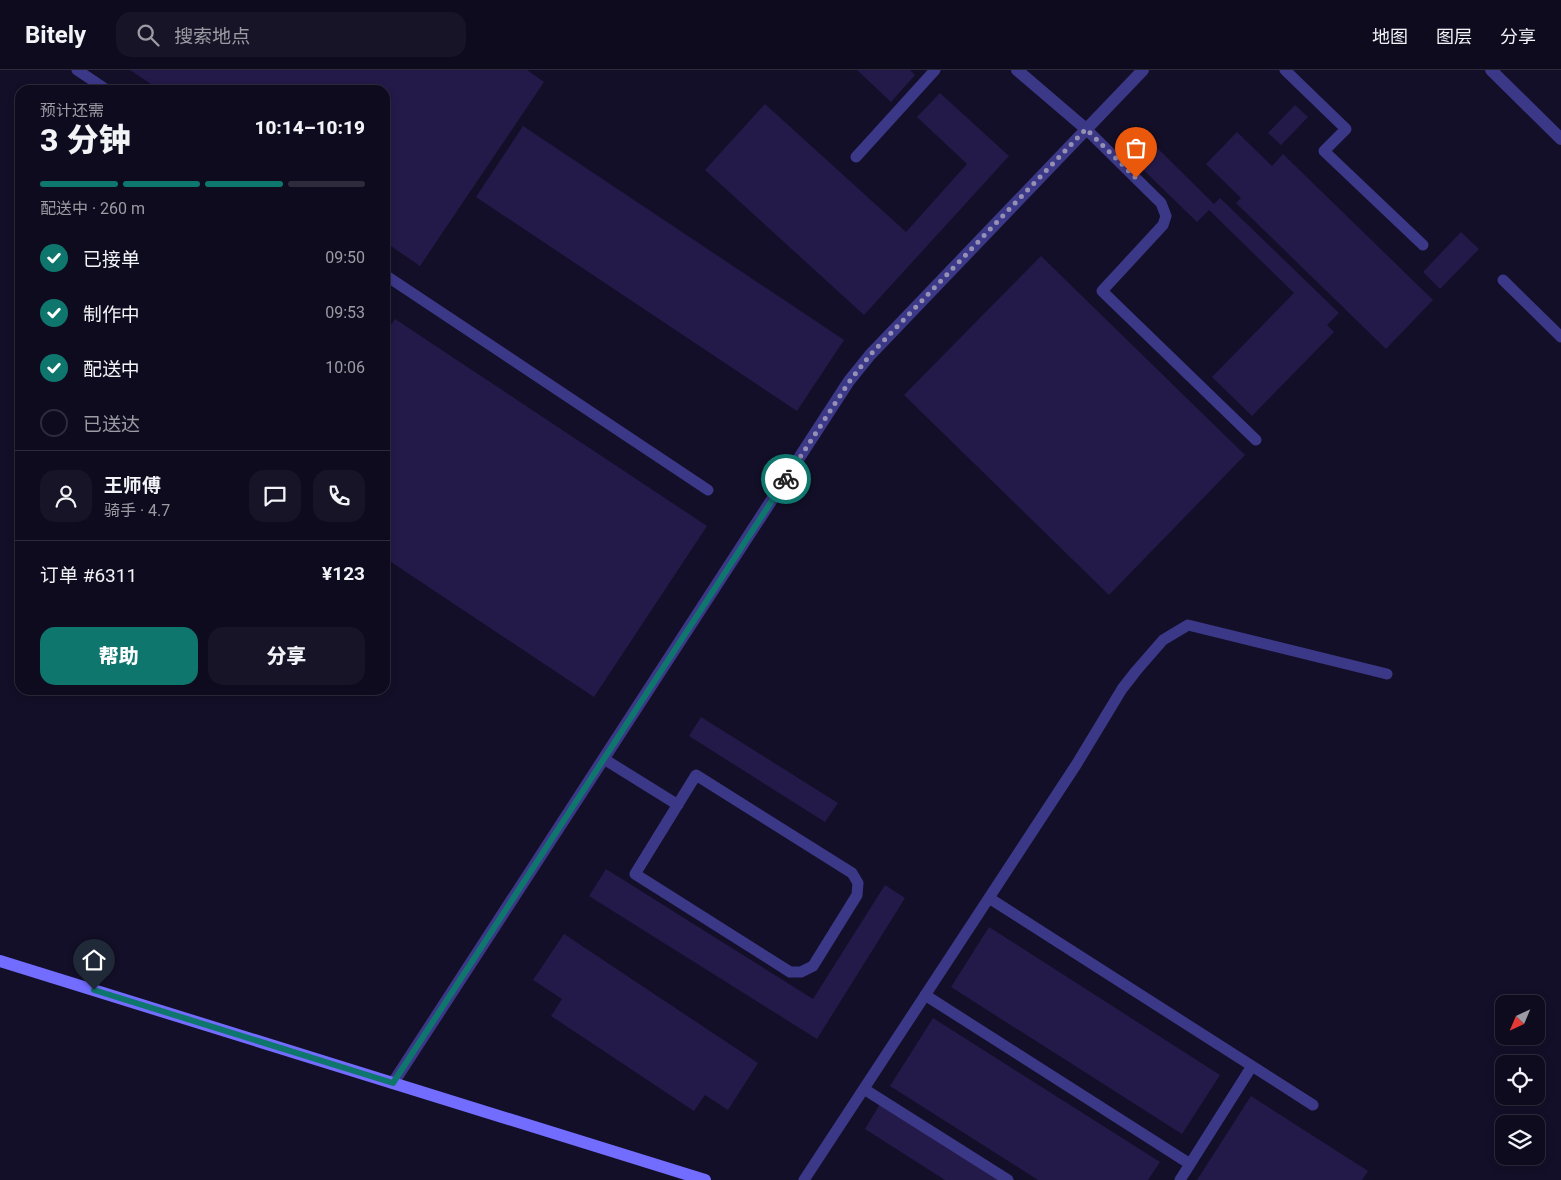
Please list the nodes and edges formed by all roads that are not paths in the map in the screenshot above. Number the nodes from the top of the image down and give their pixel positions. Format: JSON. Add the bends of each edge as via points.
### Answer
{"nodes":[{"id":1,"x":77,"y":70,"type":"edge"},
{"id":2,"x":935,"y":70,"type":"edge"},
{"id":3,"x":1017,"y":70,"type":"edge"},
{"id":4,"x":1143,"y":70,"type":"edge"},
{"id":5,"x":1285,"y":70,"type":"edge"},
{"id":6,"x":1491,"y":70,"type":"edge"},
{"id":7,"x":100,"y":85,"type":"edge"},
{"id":8,"x":1086,"y":129,"type":"junction"},
{"id":9,"x":1561,"y":139,"type":"edge"},
{"id":10,"x":856,"y":157,"type":"dead end"},
{"id":11,"x":1423,"y":245,"type":"dead end"},
{"id":12,"x":390,"y":278,"type":"edge"},
{"id":13,"x":1503,"y":280,"type":"dead end"},
{"id":14,"x":1561,"y":337,"type":"edge"},
{"id":15,"x":1256,"y":440,"type":"dead end"},
{"id":16,"x":708,"y":490,"type":"dead end"},
{"id":17,"x":1387,"y":674,"type":"dead end"},
{"id":18,"x":604,"y":759,"type":"junction"},
{"id":19,"x":678,"y":805,"type":"junction"},
{"id":20,"x":989,"y":898,"type":"junction"},
{"id":21,"x":0,"y":961,"type":"edge"},
{"id":22,"x":925,"y":995,"type":"junction"},
{"id":23,"x":1252,"y":1066,"type":"junction"},
{"id":24,"x":393,"y":1083,"type":"junction"},
{"id":25,"x":864,"y":1088,"type":"junction"},
{"id":26,"x":1313,"y":1105,"type":"dead end"},
{"id":27,"x":1190,"y":1164,"type":"junction"},
{"id":28,"x":705,"y":1180,"type":"edge"},
{"id":29,"x":804,"y":1180,"type":"edge"},
{"id":30,"x":1008,"y":1180,"type":"edge"},
{"id":31,"x":1180,"y":1180,"type":"edge"}],
"edges":[{"from":1,"to":7,"type":"lane"},
{"from":2,"to":10,"type":"lane"},
{"from":3,"to":8,"type":"street"},
{"from":4,"to":8,"type":"street"},
{"from":5,"to":11,"type":"lane","via":[[1346,129],[1324,151]]},
{"from":6,"to":9,"type":"street"},
{"from":8,"to":15,"type":"lane","via":[[1161,203],[1166,216],[1163,225],[1102,291]]},
{"from":8,"to":18,"type":"street","via":[[870,355],[849,382]]},
{"from":12,"to":16,"type":"lane"},
{"from":13,"to":14,"type":"lane"},
{"from":17,"to":20,"type":"lane","via":[[1188,625],[1174,632],[1151,652],[1122,690]]},
{"from":18,"to":19,"type":"lane"},
{"from":18,"to":24,"type":"street"},
{"from":19,"to":19,"type":"lane","via":[[696,776],[852,873],[858,883],[857,895],[813,966],[801,972],[790,972],[635,874]]},
{"from":20,"to":22,"type":"lane"},
{"from":20,"to":23,"type":"lane"},
{"from":21,"to":24,"type":"street"},
{"from":22,"to":25,"type":"lane"},
{"from":22,"to":27,"type":"lane"},
{"from":23,"to":26,"type":"lane"},
{"from":23,"to":27,"type":"lane"},
{"from":24,"to":28,"type":"street"},
{"from":25,"to":29,"type":"lane"},
{"from":25,"to":30,"type":"lane"},
{"from":27,"to":31,"type":"lane"}]}
